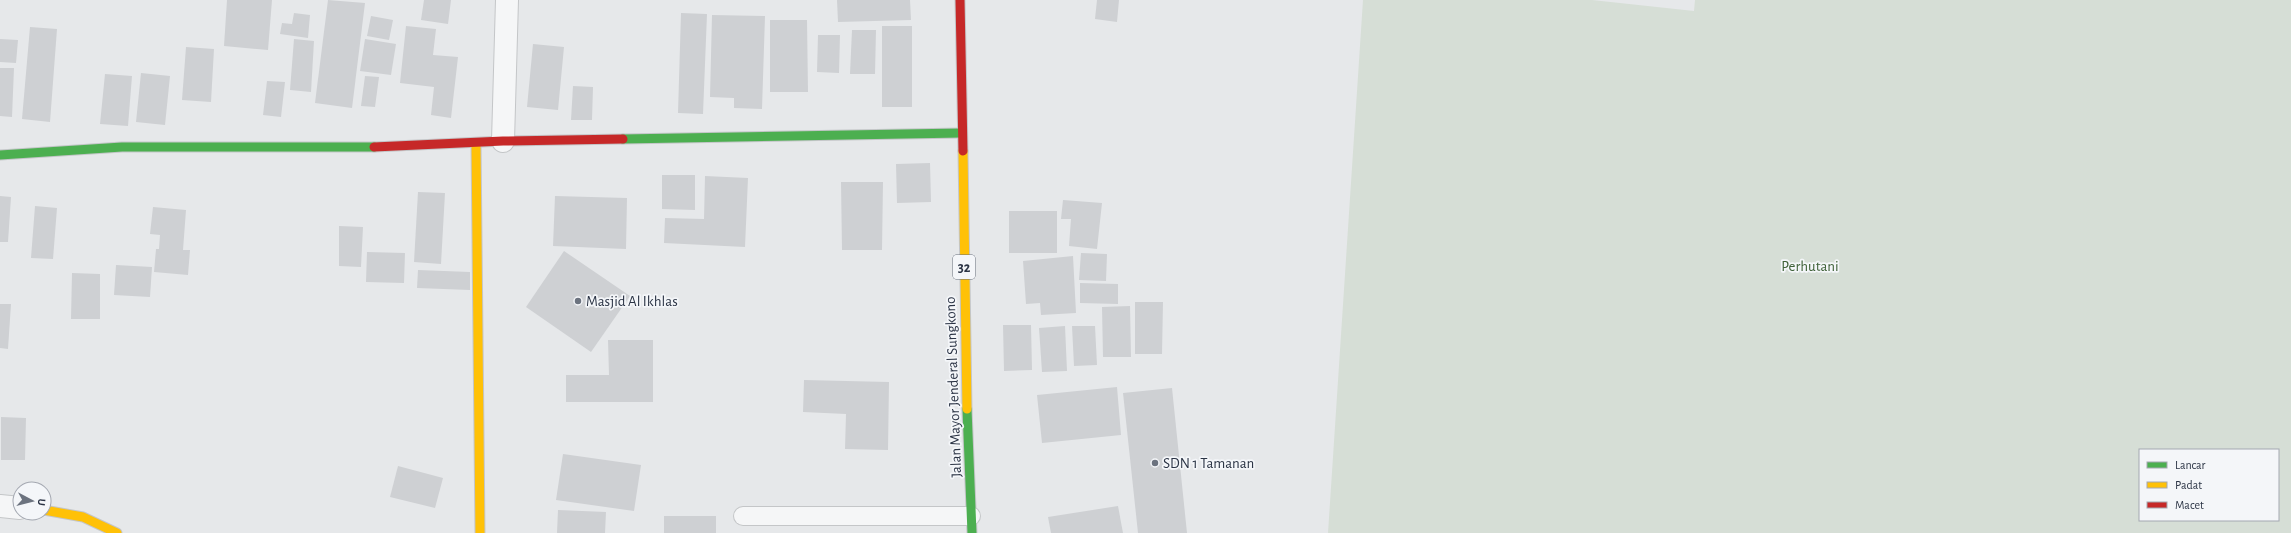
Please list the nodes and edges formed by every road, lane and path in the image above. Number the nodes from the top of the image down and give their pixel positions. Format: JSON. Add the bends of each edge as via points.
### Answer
{"nodes":[{"id":1,"x":507,"y":0,"type":"edge"},
{"id":2,"x":960,"y":0,"type":"edge"},
{"id":3,"x":961,"y":134,"type":"junction"},
{"id":4,"x":503,"y":141,"type":"junction"},
{"id":5,"x":476,"y":144,"type":"junction"},
{"id":6,"x":0,"y":155,"type":"edge"},
{"id":7,"x":0,"y":506,"type":"edge"},
{"id":8,"x":12,"y":507,"type":"edge"},
{"id":9,"x":52,"y":511,"type":"edge"},
{"id":10,"x":743,"y":516,"type":"dead end"},
{"id":11,"x":971,"y":524,"type":"edge"},
{"id":12,"x":117,"y":533,"type":"edge"},
{"id":13,"x":480,"y":533,"type":"edge"}],
"edges":[{"from":1,"to":4,"type":"street"},
{"from":2,"to":3,"type":"main road","name":"Jalan Mayor Jenderal Sungkono","number":"32"},
{"from":3,"to":4,"type":"main road"},
{"from":3,"to":11,"type":"main road","name":"Jalan Mayor Jenderal Sungkono","number":"32"},
{"from":4,"to":5,"type":"main road"},
{"from":5,"to":6,"type":"main road","via":[[399,147],[122,147]]},
{"from":5,"to":13,"type":"main road"},
{"from":7,"to":8,"type":"street"},
{"from":9,"to":12,"type":"main road","via":[[83,517]]},
{"from":10,"to":11,"type":"lane"}]}
